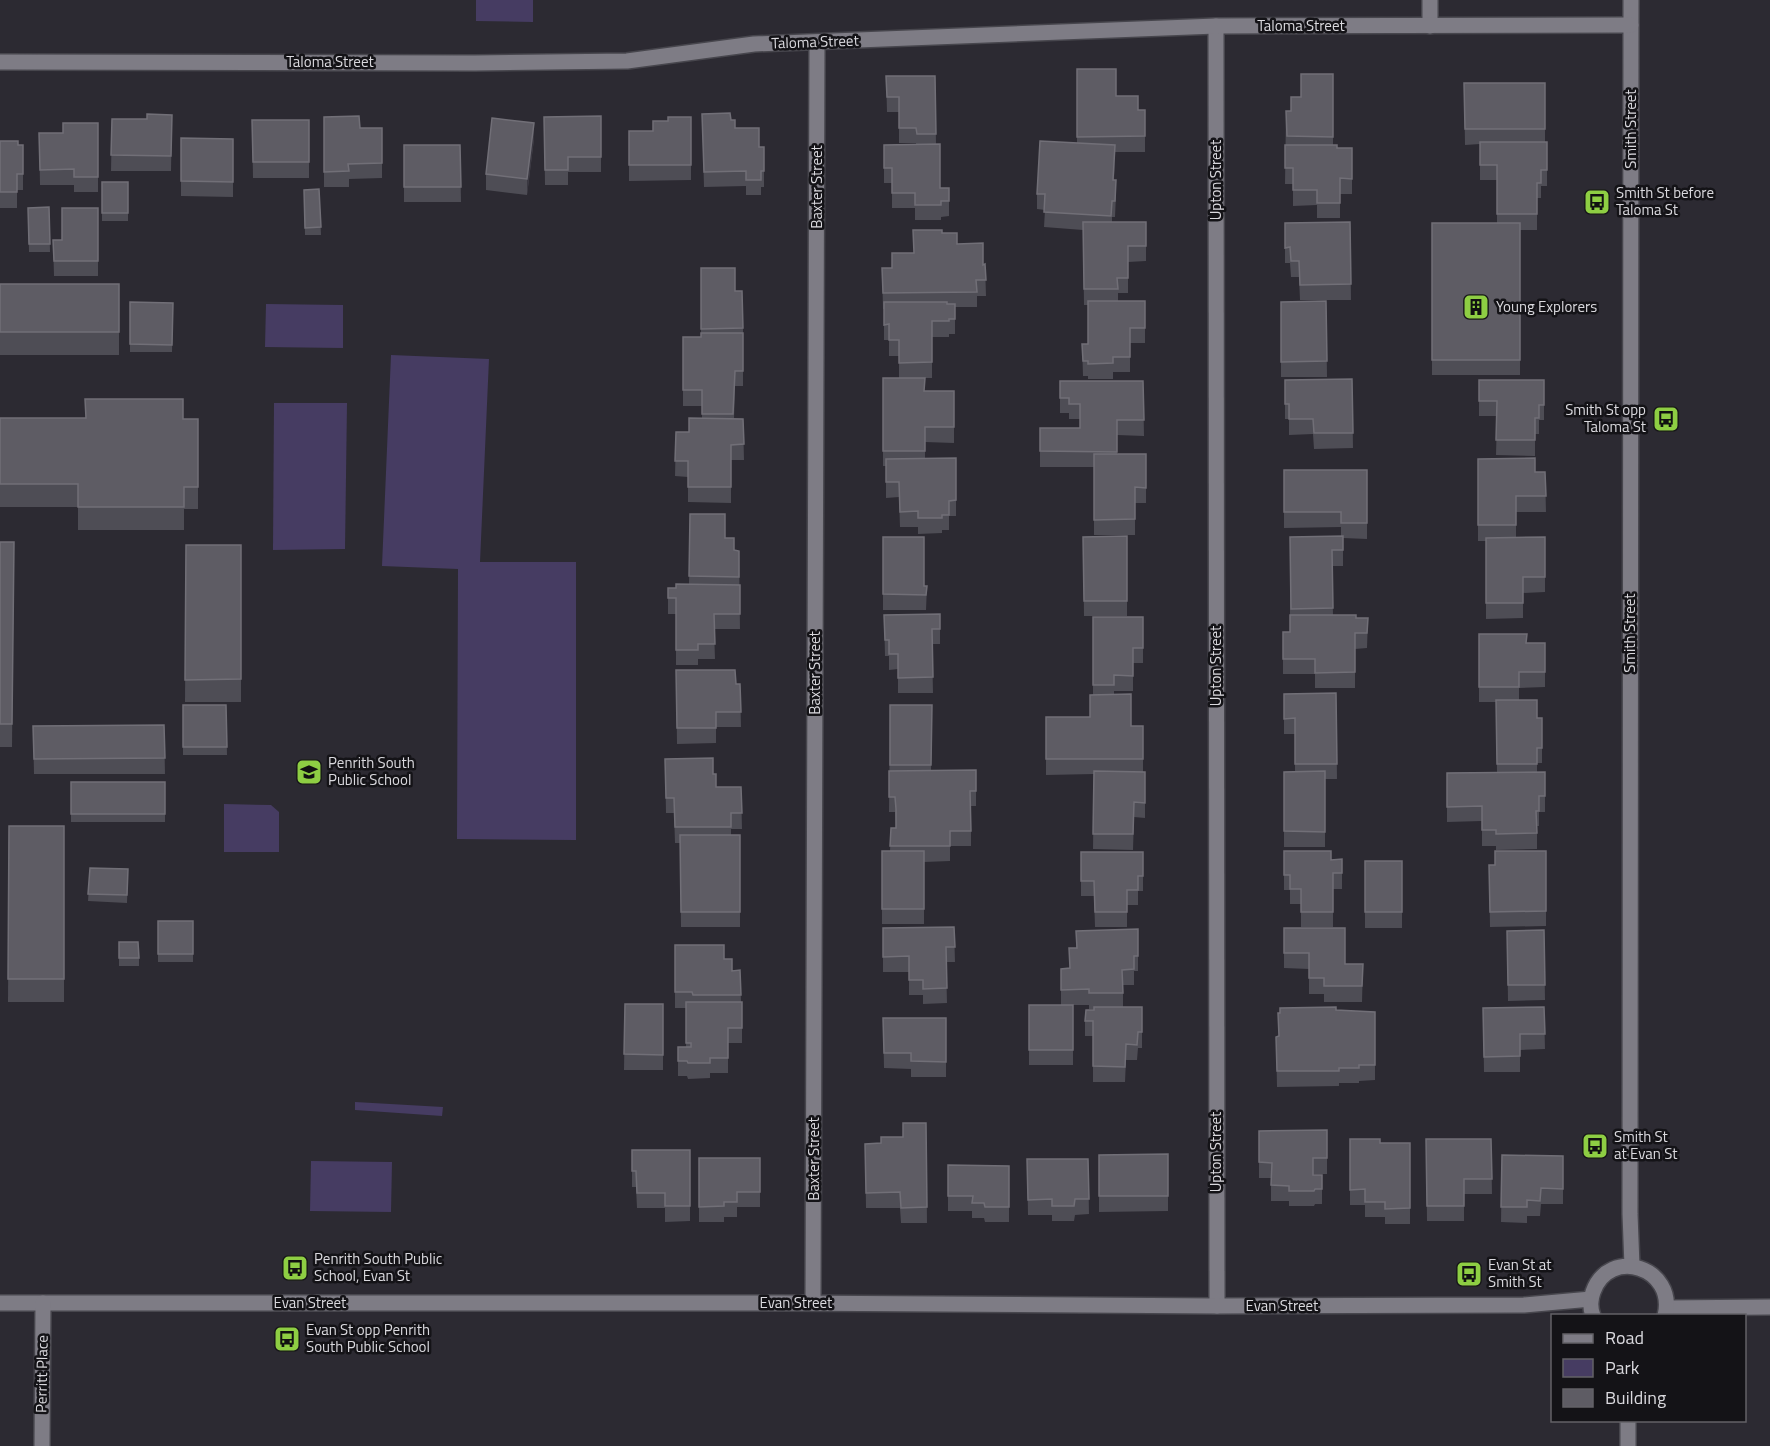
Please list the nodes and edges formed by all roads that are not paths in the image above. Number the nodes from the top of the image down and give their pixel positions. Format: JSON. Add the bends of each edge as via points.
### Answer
{"nodes":[{"id":1,"x":1430,"y":0,"type":"edge"},
{"id":2,"x":1631,"y":0,"type":"edge"},
{"id":3,"x":1631,"y":25,"type":"junction"},
{"id":4,"x":1216,"y":26,"type":"junction"},
{"id":5,"x":1430,"y":26,"type":"junction"},
{"id":6,"x":817,"y":43,"type":"junction"},
{"id":7,"x":0,"y":62,"type":"edge"},
{"id":8,"x":1632,"y":1266,"type":"junction"},
{"id":9,"x":1591,"y":1299,"type":"junction"},
{"id":10,"x":0,"y":1303,"type":"edge"},
{"id":11,"x":43,"y":1303,"type":"junction"},
{"id":12,"x":813,"y":1303,"type":"junction"},
{"id":13,"x":1217,"y":1306,"type":"junction"},
{"id":14,"x":1770,"y":1307,"type":"edge"},
{"id":15,"x":1666,"y":1312,"type":"edge"},
{"id":16,"x":1593,"y":1314,"type":"edge"},
{"id":17,"x":1628,"y":1422,"type":"edge"},
{"id":18,"x":42,"y":1446,"type":"edge"},
{"id":19,"x":1628,"y":1446,"type":"edge"}],
"edges":[{"from":1,"to":5,"type":"street"},
{"from":2,"to":3,"type":"street","name":"Smith Street"},
{"from":3,"to":5,"type":"street","name":"Taloma Street"},
{"from":3,"to":8,"type":"street","name":"Smith Street"},
{"from":4,"to":5,"type":"street","name":"Taloma Street"},
{"from":4,"to":6,"type":"street","name":"Taloma Street"},
{"from":4,"to":13,"type":"street","name":"Upton Street"},
{"from":6,"to":7,"type":"street","name":"Taloma Street","via":[[754,44],[627,61]]},
{"from":6,"to":12,"type":"street","name":"Baxter Street"},
{"from":8,"to":9,"type":"street","via":[[1620,1267],[1600,1278]]},
{"from":8,"to":15,"type":"street","via":[[1644,1269],[1662,1285]]},
{"from":9,"to":13,"type":"street","name":"Evan Street","via":[[1524,1305]]},
{"from":9,"to":16,"type":"street"},
{"from":10,"to":11,"type":"street","name":"Evan Street"},
{"from":11,"to":12,"type":"street","name":"Evan Street"},
{"from":11,"to":18,"type":"street","name":"Perritt Place"},
{"from":12,"to":13,"type":"street","name":"Evan Street"},
{"from":14,"to":15,"type":"street"},
{"from":17,"to":19,"type":"street"}]}
